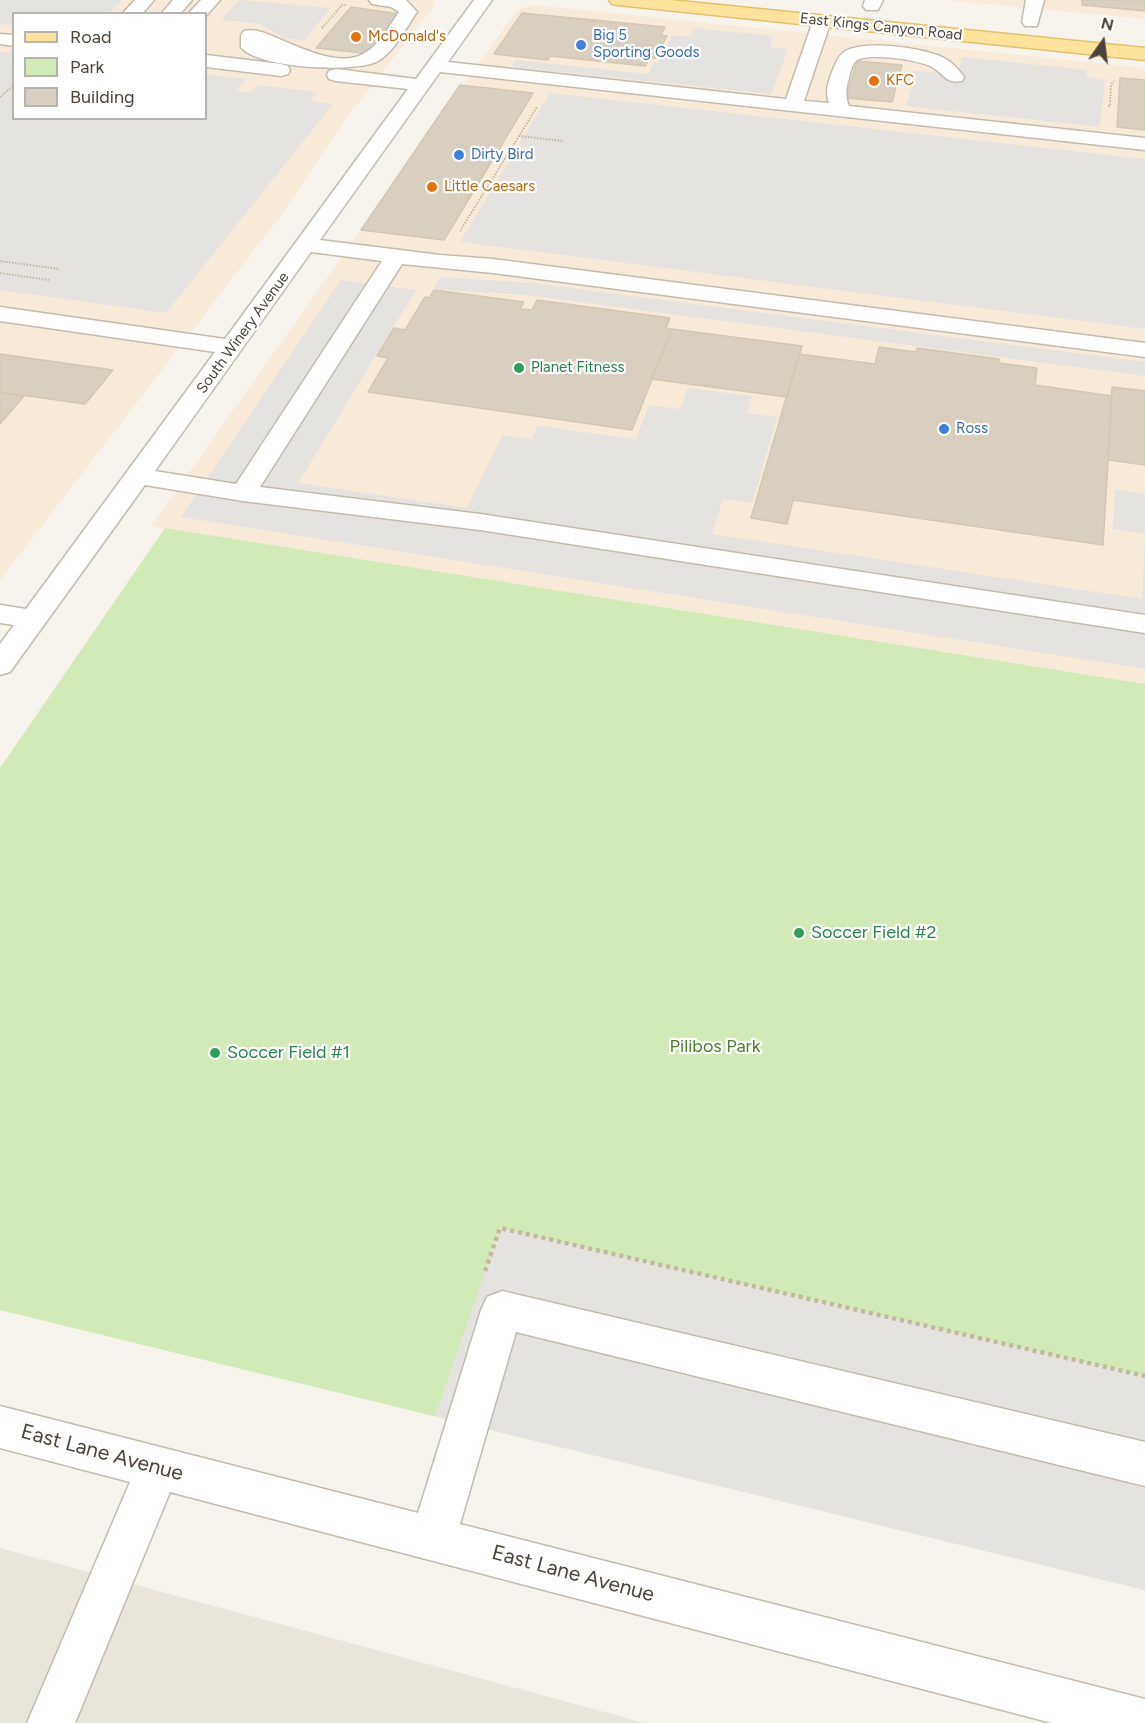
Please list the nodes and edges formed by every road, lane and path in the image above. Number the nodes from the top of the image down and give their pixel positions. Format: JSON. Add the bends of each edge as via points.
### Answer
{"nodes":[{"id":1,"x":144,"y":0,"type":"edge"},
{"id":2,"x":183,"y":0,"type":"edge"},
{"id":3,"x":211,"y":0,"type":"edge"},
{"id":4,"x":378,"y":0,"type":"edge"},
{"id":5,"x":483,"y":0,"type":"edge"},
{"id":6,"x":618,"y":0,"type":"edge"},
{"id":7,"x":1035,"y":0,"type":"edge"},
{"id":8,"x":873,"y":3,"type":"edge"},
{"id":9,"x":851,"y":4,"type":"dead end"},
{"id":10,"x":895,"y":9,"type":"dead end"},
{"id":11,"x":133,"y":12,"type":"edge"},
{"id":12,"x":172,"y":12,"type":"edge"},
{"id":13,"x":199,"y":12,"type":"edge"},
{"id":14,"x":1009,"y":20,"type":"dead end"},
{"id":15,"x":822,"y":21,"type":"junction"},
{"id":16,"x":1031,"y":22,"type":"junction"},
{"id":17,"x":1054,"y":24,"type":"dead end"},
{"id":18,"x":250,"y":35,"type":"dead end"},
{"id":19,"x":1145,"y":54,"type":"edge"},
{"id":20,"x":207,"y":61,"type":"edge"},
{"id":21,"x":429,"y":76,"type":"junction"},
{"id":22,"x":955,"y":77,"type":"dead end"},
{"id":23,"x":12,"y":87,"type":"edge"},
{"id":24,"x":0,"y":97,"type":"edge"},
{"id":25,"x":542,"y":99,"type":"dead end"},
{"id":26,"x":793,"y":105,"type":"junction"},
{"id":27,"x":842,"y":111,"type":"junction"},
{"id":28,"x":519,"y":136,"type":"junction"},
{"id":29,"x":563,"y":141,"type":"dead end"},
{"id":30,"x":1145,"y":144,"type":"edge"},
{"id":31,"x":307,"y":245,"type":"junction"},
{"id":32,"x":396,"y":256,"type":"junction"},
{"id":33,"x":0,"y":261,"type":"edge"},
{"id":34,"x":440,"y":262,"type":"junction"},
{"id":35,"x":59,"y":269,"type":"dead end"},
{"id":36,"x":0,"y":273,"type":"edge"},
{"id":37,"x":49,"y":280,"type":"dead end"},
{"id":38,"x":0,"y":314,"type":"edge"},
{"id":39,"x":232,"y":347,"type":"junction"},
{"id":40,"x":1145,"y":350,"type":"edge"},
{"id":41,"x":139,"y":476,"type":"junction"},
{"id":42,"x":243,"y":493,"type":"junction"},
{"id":43,"x":0,"y":614,"type":"edge"},
{"id":44,"x":34,"y":619,"type":"junction"},
{"id":45,"x":1145,"y":624,"type":"edge"},
{"id":46,"x":0,"y":665,"type":"edge"},
{"id":47,"x":485,"y":1273,"type":"dead end"},
{"id":48,"x":1145,"y":1376,"type":"edge"},
{"id":49,"x":0,"y":1427,"type":"edge"},
{"id":50,"x":1145,"y":1464,"type":"edge"},
{"id":51,"x":158,"y":1468,"type":"junction"},
{"id":52,"x":433,"y":1538,"type":"junction"},
{"id":53,"x":51,"y":1723,"type":"edge"},
{"id":54,"x":1145,"y":1723,"type":"edge"}],
"edges":[{"from":1,"to":11,"type":"street"},
{"from":2,"to":12,"type":"street"},
{"from":3,"to":13,"type":"street"},
{"from":4,"to":18,"type":"street","via":[[399,3],[408,12],[372,57],[353,63],[261,53],[250,47]]},
{"from":5,"to":21,"type":"street","name":"South Winery Avenue"},
{"from":6,"to":15,"type":"main road","name":"East Kings Canyon Road"},
{"from":7,"to":16,"type":"street"},
{"from":8,"to":9,"type":"main road","name":"East Kings Canyon Road"},
{"from":8,"to":10,"type":"main road","name":"East Kings Canyon Road"},
{"from":14,"to":16,"type":"main road"},
{"from":15,"to":19,"type":"main road","name":"East Kings Canyon Road"},
{"from":15,"to":26,"type":"street"},
{"from":16,"to":17,"type":"main road"},
{"from":20,"to":21,"type":"street"},
{"from":21,"to":26,"type":"street"},
{"from":21,"to":31,"type":"street","name":"South Winery Avenue"},
{"from":22,"to":27,"type":"street","via":[[940,63],[922,57],[877,52],[853,55],[846,62],[835,92]]},
{"from":23,"to":24,"type":"path"},
{"from":25,"to":28,"type":"path"},
{"from":26,"to":27,"type":"street"},
{"from":27,"to":30,"type":"street"},
{"from":28,"to":29,"type":"path"},
{"from":28,"to":34,"type":"path"},
{"from":31,"to":32,"type":"street"},
{"from":31,"to":39,"type":"street","name":"South Winery Avenue"},
{"from":32,"to":34,"type":"street"},
{"from":32,"to":42,"type":"street"},
{"from":33,"to":35,"type":"path"},
{"from":34,"to":40,"type":"street"},
{"from":36,"to":37,"type":"path"},
{"from":38,"to":39,"type":"street"},
{"from":39,"to":41,"type":"street","name":"South Winery Avenue"},
{"from":41,"to":42,"type":"street"},
{"from":41,"to":44,"type":"street","name":"South Winery Avenue"},
{"from":42,"to":45,"type":"street","via":[[491,523]]},
{"from":43,"to":44,"type":"street"},
{"from":44,"to":46,"type":"street","name":"South Winery Avenue"},
{"from":47,"to":48,"type":"path","via":[[500,1228]]},
{"from":49,"to":51,"type":"street","name":"East Lane Avenue"},
{"from":50,"to":52,"type":"street","via":[[502,1310]]},
{"from":51,"to":52,"type":"street","name":"East Lane Avenue"},
{"from":51,"to":53,"type":"street"},
{"from":52,"to":54,"type":"street","name":"East Lane Avenue"}]}
